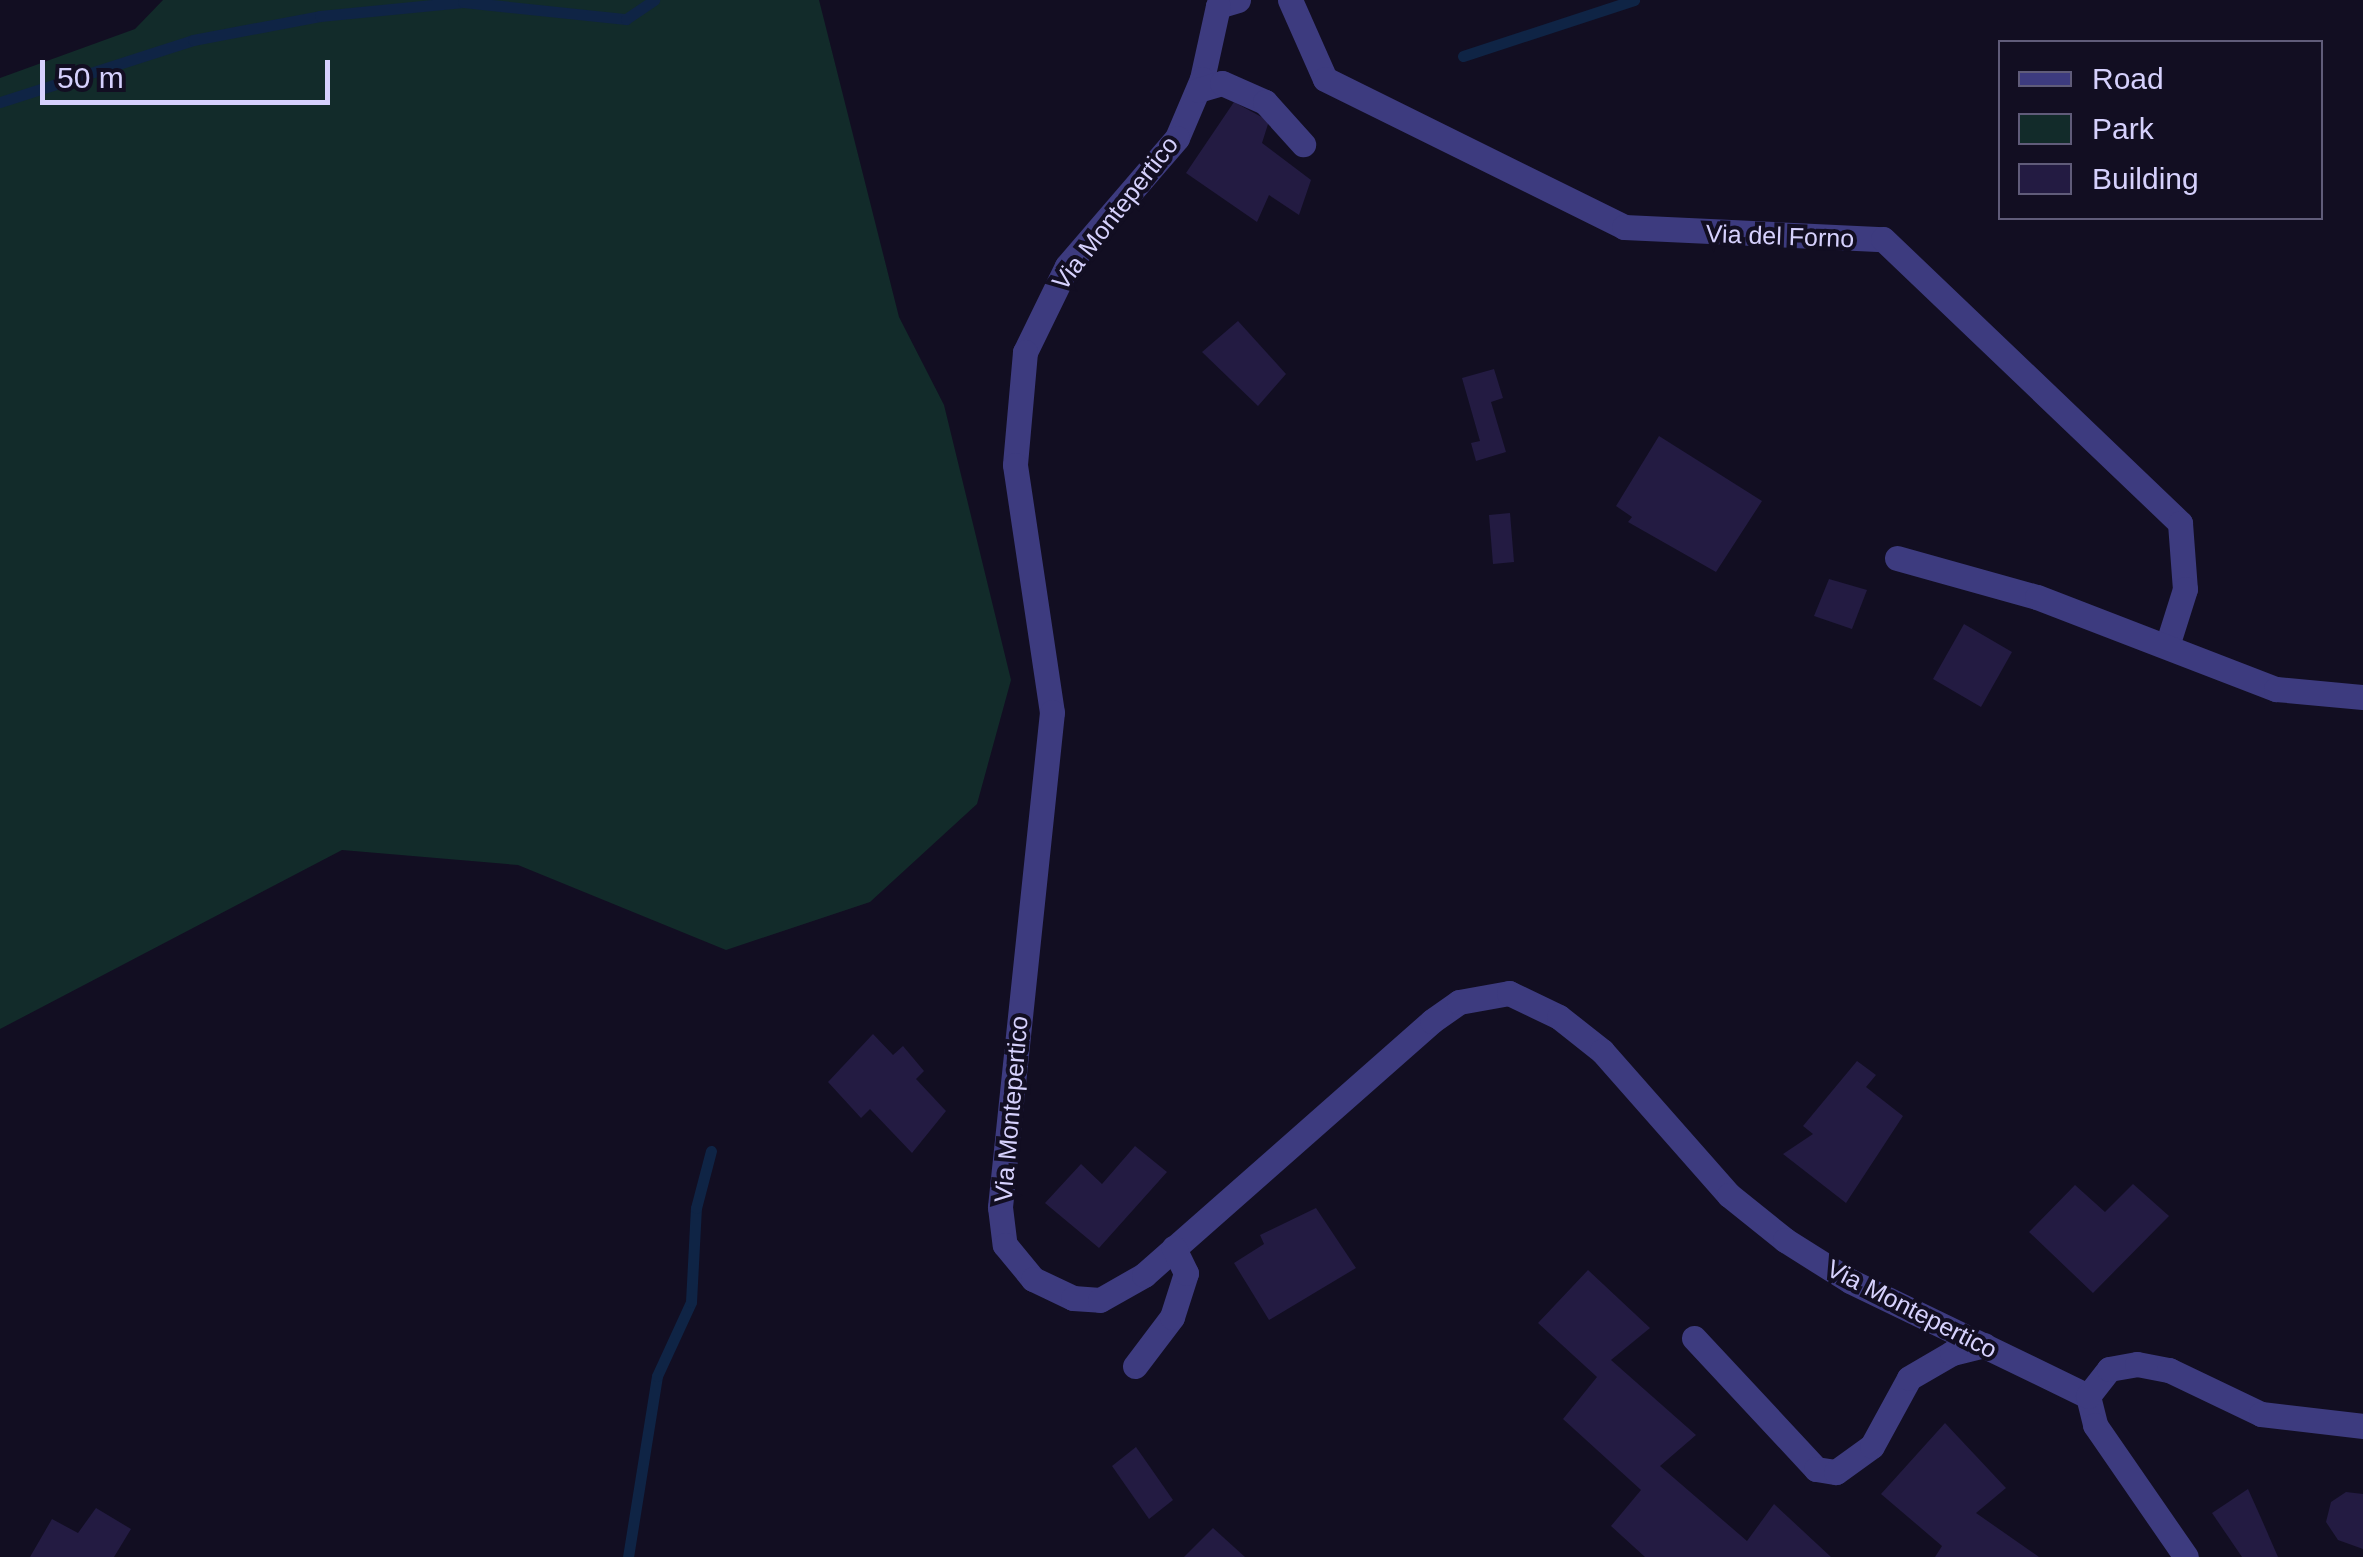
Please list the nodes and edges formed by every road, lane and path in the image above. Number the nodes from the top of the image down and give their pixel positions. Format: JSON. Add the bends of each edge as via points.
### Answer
{"nodes":[{"id":1,"x":1238,"y":0,"type":"edge"},
{"id":2,"x":1290,"y":0,"type":"edge"},
{"id":3,"x":1198,"y":90,"type":"junction"},
{"id":4,"x":1303,"y":144,"type":"dead end"},
{"id":5,"x":1898,"y":558,"type":"dead end"},
{"id":6,"x":2168,"y":644,"type":"junction"},
{"id":7,"x":2363,"y":697,"type":"edge"},
{"id":8,"x":1174,"y":1248,"type":"junction"},
{"id":9,"x":1694,"y":1338,"type":"dead end"},
{"id":10,"x":1984,"y":1345,"type":"junction"},
{"id":11,"x":1135,"y":1366,"type":"dead end"},
{"id":12,"x":2088,"y":1396,"type":"junction"},
{"id":13,"x":2363,"y":1426,"type":"edge"},
{"id":14,"x":2186,"y":1557,"type":"edge"}],
"edges":[{"from":1,"to":3,"type":"street","name":"Via Montepertico","via":[[1218,6]]},
{"from":2,"to":6,"type":"street","name":"Via del Forno","via":[[1325,79],[1624,227],[1883,239],[2180,523],[2185,589]]},
{"from":3,"to":4,"type":"street","via":[[1222,83],[1265,102]]},
{"from":3,"to":8,"type":"street","name":"Via Montepertico","via":[[1177,138],[1067,266],[1025,352],[1016,464],[1052,712],[1000,1206],[1005,1245],[1033,1279],[1073,1298],[1100,1300]]},
{"from":5,"to":6,"type":"street"},
{"from":6,"to":7,"type":"street","via":[[2276,689]]},
{"from":8,"to":10,"type":"street","name":"Via Montepertico","via":[[1432,1021],[1459,1002],[1509,993],[1559,1016],[1602,1050],[1728,1195],[1786,1240],[1850,1282]]},
{"from":8,"to":11,"type":"street","via":[[1186,1273],[1172,1318]]},
{"from":9,"to":10,"type":"street","via":[[1816,1470],[1836,1472],[1872,1446],[1909,1378],[1952,1353]]},
{"from":10,"to":12,"type":"street","name":"Via Montepertico"},
{"from":12,"to":13,"type":"street","via":[[2109,1370],[2137,1364],[2168,1370],[2261,1414]]},
{"from":12,"to":14,"type":"street","via":[[2095,1425]]}]}
